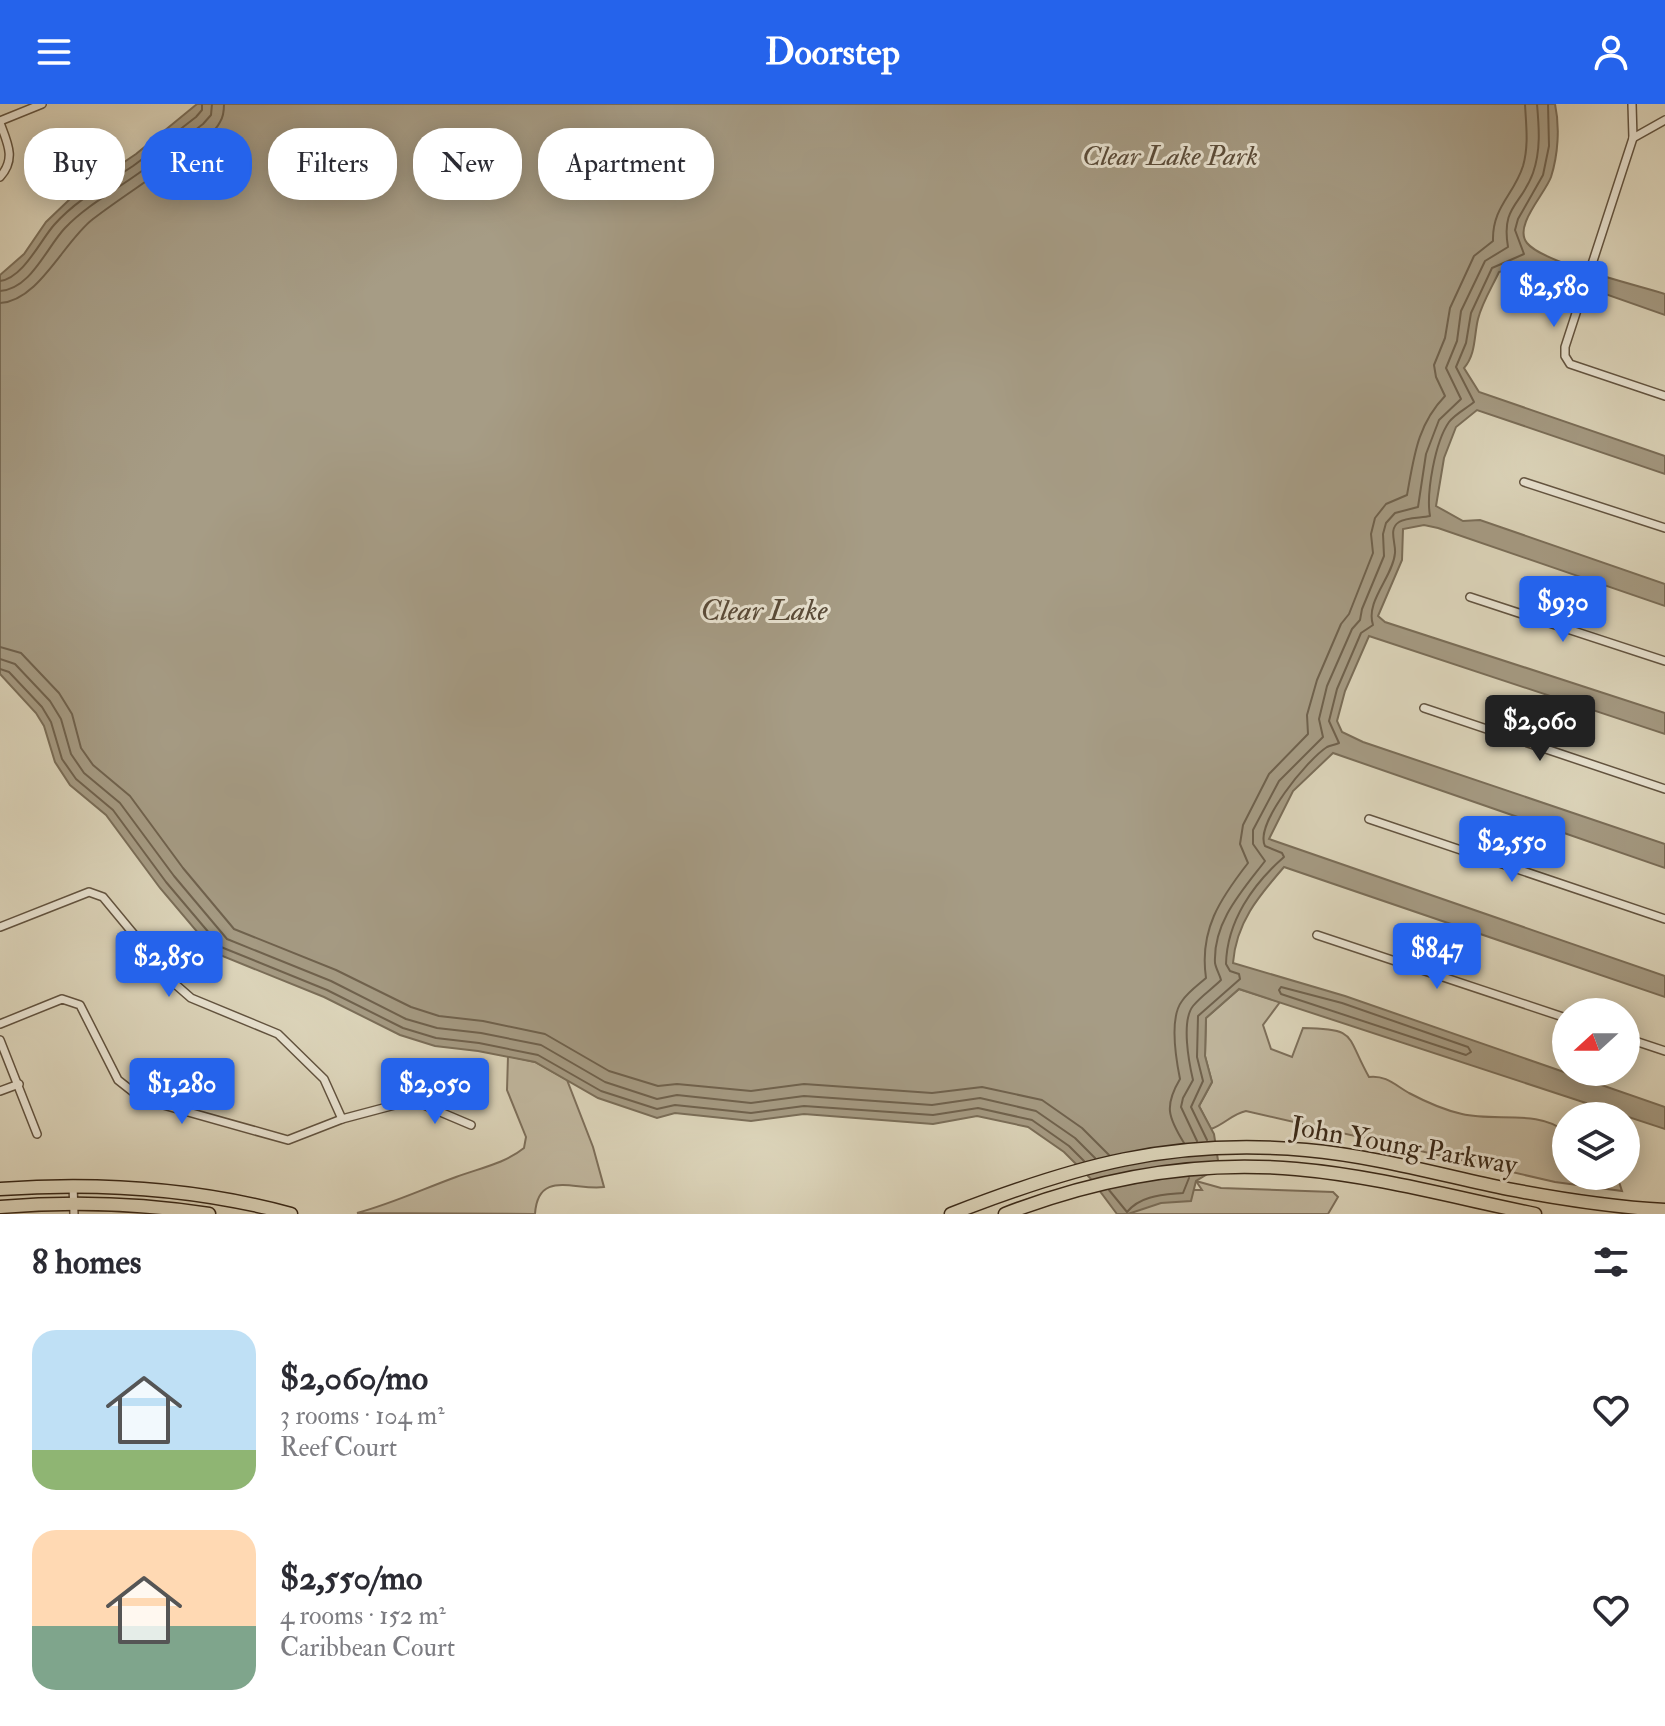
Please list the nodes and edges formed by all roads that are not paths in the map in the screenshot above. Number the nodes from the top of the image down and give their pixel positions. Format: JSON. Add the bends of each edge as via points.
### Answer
{"nodes":[{"id":1,"x":42,"y":104,"type":"edge"},
{"id":2,"x":1632,"y":104,"type":"edge"},
{"id":3,"x":1665,"y":120,"type":"edge"},
{"id":4,"x":0,"y":122,"type":"edge"},
{"id":5,"x":1633,"y":138,"type":"junction"},
{"id":6,"x":0,"y":177,"type":"edge"},
{"id":7,"x":1665,"y":396,"type":"edge"},
{"id":8,"x":1524,"y":482,"type":"dead end"},
{"id":9,"x":1665,"y":528,"type":"edge"},
{"id":10,"x":1470,"y":597,"type":"dead end"},
{"id":11,"x":1665,"y":661,"type":"edge"},
{"id":12,"x":1424,"y":708,"type":"dead end"},
{"id":13,"x":1665,"y":789,"type":"edge"},
{"id":14,"x":1369,"y":819,"type":"dead end"},
{"id":15,"x":1665,"y":919,"type":"edge"},
{"id":16,"x":0,"y":927,"type":"edge"},
{"id":17,"x":1317,"y":935,"type":"dead end"},
{"id":18,"x":1552,"y":1013,"type":"edge"},
{"id":19,"x":0,"y":1024,"type":"edge"},
{"id":20,"x":0,"y":1040,"type":"edge"},
{"id":21,"x":1640,"y":1043,"type":"edge"},
{"id":22,"x":1665,"y":1051,"type":"edge"},
{"id":23,"x":19,"y":1084,"type":"junction"},
{"id":24,"x":0,"y":1091,"type":"edge"},
{"id":25,"x":342,"y":1119,"type":"junction"},
{"id":26,"x":471,"y":1125,"type":"dead end"},
{"id":27,"x":37,"y":1134,"type":"dead end"},
{"id":28,"x":73,"y":1185,"type":"junction"},
{"id":29,"x":0,"y":1189,"type":"edge"},
{"id":30,"x":0,"y":1207,"type":"edge"},
{"id":31,"x":74,"y":1208,"type":"edge"},
{"id":32,"x":1665,"y":1210,"type":"edge"},
{"id":33,"x":209,"y":1214,"type":"edge"},
{"id":34,"x":291,"y":1214,"type":"edge"},
{"id":35,"x":951,"y":1214,"type":"edge"},
{"id":36,"x":1005,"y":1214,"type":"edge"},
{"id":37,"x":1535,"y":1214,"type":"edge"}],
"edges":[{"from":1,"to":4,"type":"street"},
{"from":2,"to":5,"type":"street"},
{"from":3,"to":5,"type":"street"},
{"from":4,"to":6,"type":"street","via":[[11,160]]},
{"from":5,"to":7,"type":"street","via":[[1565,356],[1570,364]]},
{"from":8,"to":9,"type":"street"},
{"from":10,"to":11,"type":"street"},
{"from":12,"to":13,"type":"street"},
{"from":14,"to":15,"type":"street"},
{"from":16,"to":25,"type":"street","via":[[89,892],[103,897],[191,998],[278,1034],[324,1079]]},
{"from":17,"to":18,"type":"street"},
{"from":19,"to":25,"type":"street","via":[[70,1000],[80,1005],[118,1080],[142,1099],[288,1140]]},
{"from":20,"to":23,"type":"street"},
{"from":21,"to":22,"type":"street"},
{"from":23,"to":24,"type":"street"},
{"from":23,"to":27,"type":"street"},
{"from":25,"to":26,"type":"street","via":[[406,1102]]},
{"from":28,"to":29,"type":"main road"},
{"from":28,"to":31,"type":"street"},
{"from":28,"to":34,"type":"main road","via":[[189,1192]]},
{"from":30,"to":31,"type":"main road"},
{"from":31,"to":33,"type":"main road","via":[[129,1204]]},
{"from":32,"to":35,"type":"main road","name":"John Young Parkway","via":[[1577,1201],[1333,1153],[1236,1147],[1129,1157],[1042,1179]]},
{"from":36,"to":37,"type":"main road","name":"John Young Parkway","via":[[1137,1176],[1236,1166],[1337,1173]]}]}
